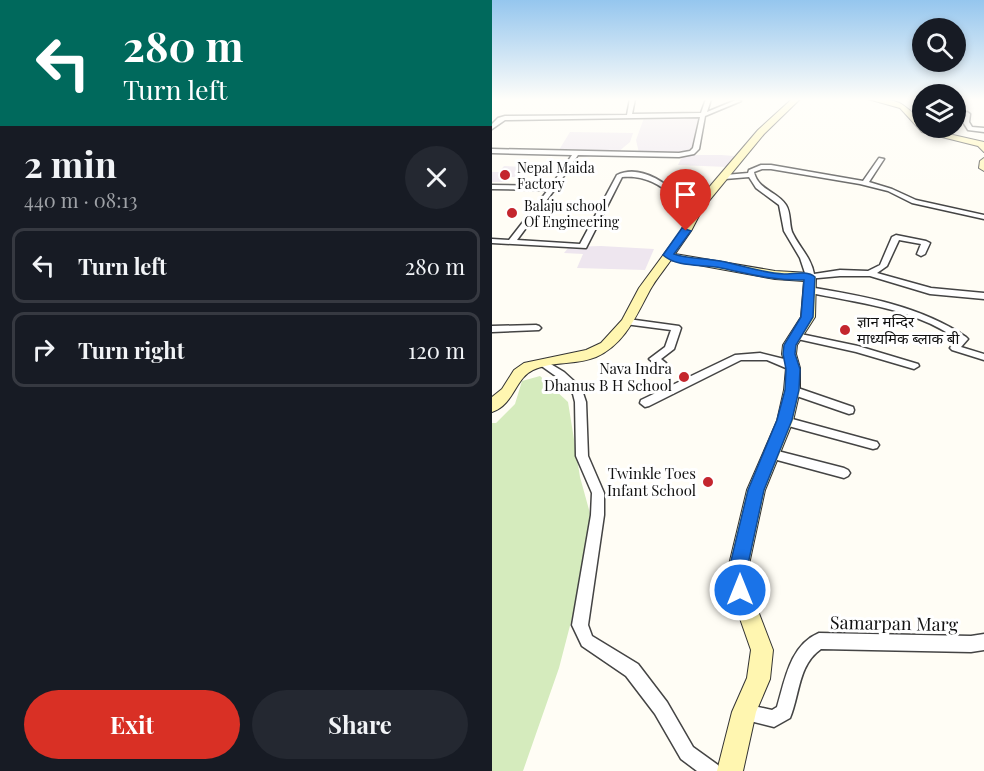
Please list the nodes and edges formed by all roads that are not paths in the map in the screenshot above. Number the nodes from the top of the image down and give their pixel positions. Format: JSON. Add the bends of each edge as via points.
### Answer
{"nodes":[{"id":1,"x":699,"y":135,"type":"edge"},
{"id":2,"x":759,"y":135,"type":"edge"},
{"id":3,"x":944,"y":135,"type":"edge"},
{"id":4,"x":983,"y":145,"type":"edge"},
{"id":5,"x":492,"y":151,"type":"edge"},
{"id":6,"x":576,"y":153,"type":"junction"},
{"id":7,"x":881,"y":159,"type":"dead end"},
{"id":8,"x":984,"y":161,"type":"edge"},
{"id":9,"x":984,"y":168,"type":"edge"},
{"id":10,"x":752,"y":175,"type":"junction"},
{"id":11,"x":725,"y":177,"type":"junction"},
{"id":12,"x":864,"y":184,"type":"junction"},
{"id":13,"x":492,"y":187,"type":"edge"},
{"id":14,"x":553,"y":188,"type":"junction"},
{"id":15,"x":680,"y":199,"type":"dead end"},
{"id":16,"x":984,"y":217,"type":"edge"},
{"id":17,"x":492,"y":241,"type":"edge"},
{"id":18,"x":511,"y":242,"type":"junction"},
{"id":19,"x":921,"y":254,"type":"dead end"},
{"id":20,"x":668,"y":255,"type":"junction"},
{"id":21,"x":870,"y":274,"type":"junction"},
{"id":22,"x":810,"y":283,"type":"junction"},
{"id":23,"x":984,"y":296,"type":"edge"},
{"id":24,"x":628,"y":322,"type":"junction"},
{"id":25,"x":492,"y":328,"type":"edge"},
{"id":26,"x":536,"y":328,"type":"dead end"},
{"id":27,"x":796,"y":336,"type":"junction"},
{"id":28,"x":984,"y":357,"type":"edge"},
{"id":29,"x":544,"y":363,"type":"junction"},
{"id":30,"x":661,"y":363,"type":"dead end"},
{"id":31,"x":914,"y":366,"type":"dead end"},
{"id":32,"x":793,"y":369,"type":"junction"},
{"id":33,"x":792,"y":390,"type":"junction"},
{"id":34,"x":645,"y":403,"type":"dead end"},
{"id":35,"x":492,"y":406,"type":"edge"},
{"id":36,"x":849,"y":410,"type":"dead end"},
{"id":37,"x":785,"y":420,"type":"junction"},
{"id":38,"x":873,"y":445,"type":"dead end"},
{"id":39,"x":770,"y":454,"type":"junction"},
{"id":40,"x":844,"y":473,"type":"dead end"},
{"id":41,"x":984,"y":642,"type":"edge"},
{"id":42,"x":744,"y":712,"type":"junction"},
{"id":43,"x":712,"y":771,"type":"edge"},
{"id":44,"x":730,"y":771,"type":"edge"}],
"edges":[{"from":1,"to":6,"type":"street","via":[[696,149],[679,155]]},
{"from":2,"to":11,"type":"street"},
{"from":3,"to":4,"type":"street"},
{"from":5,"to":6,"type":"street"},
{"from":6,"to":14,"type":"street"},
{"from":7,"to":12,"type":"street"},
{"from":8,"to":9,"type":"street"},
{"from":10,"to":11,"type":"street"},
{"from":10,"to":12,"type":"street","via":[[753,169],[771,168]]},
{"from":10,"to":22,"type":"street","via":[[766,194],[783,205],[787,228],[805,255]]},
{"from":11,"to":20,"type":"street","via":[[698,207]]},
{"from":12,"to":16,"type":"street","via":[[915,202]]},
{"from":13,"to":14,"type":"street"},
{"from":14,"to":18,"type":"street"},
{"from":15,"to":18,"type":"street","via":[[660,180],[620,175],[583,246]]},
{"from":17,"to":18,"type":"street"},
{"from":19,"to":21,"type":"street","via":[[926,243],[896,237],[883,266]]},
{"from":20,"to":22,"type":"street"},
{"from":20,"to":24,"type":"street"},
{"from":21,"to":22,"type":"street","via":[[840,273]]},
{"from":21,"to":23,"type":"street","via":[[930,291]]},
{"from":22,"to":27,"type":"street","via":[[807,317]]},
{"from":22,"to":28,"type":"street","via":[[940,324],[963,339],[955,348]]},
{"from":24,"to":29,"type":"street","via":[[599,351]]},
{"from":24,"to":30,"type":"street","via":[[676,328],[669,349],[654,359]]},
{"from":25,"to":26,"type":"street"},
{"from":27,"to":31,"type":"street"},
{"from":27,"to":32,"type":"street","via":[[789,354]]},
{"from":29,"to":35,"type":"street","via":[[519,373],[507,393]]},
{"from":29,"to":43,"type":"street","via":[[578,390],[582,458],[598,492],[580,625],[583,636],[632,670],[661,708],[687,753]]},
{"from":32,"to":33,"type":"street"},
{"from":32,"to":34,"type":"street","via":[[780,360],[755,355],[739,357]]},
{"from":33,"to":36,"type":"street"},
{"from":33,"to":37,"type":"street"},
{"from":37,"to":38,"type":"street"},
{"from":37,"to":39,"type":"street"},
{"from":39,"to":40,"type":"street"},
{"from":39,"to":42,"type":"street","via":[[756,490],[738,569],[740,590],[762,650],[758,679]]},
{"from":41,"to":42,"type":"street","name":"Samarpan Marg","via":[[819,641],[810,645],[798,666],[784,712],[774,719]]},
{"from":42,"to":44,"type":"street"}]}
